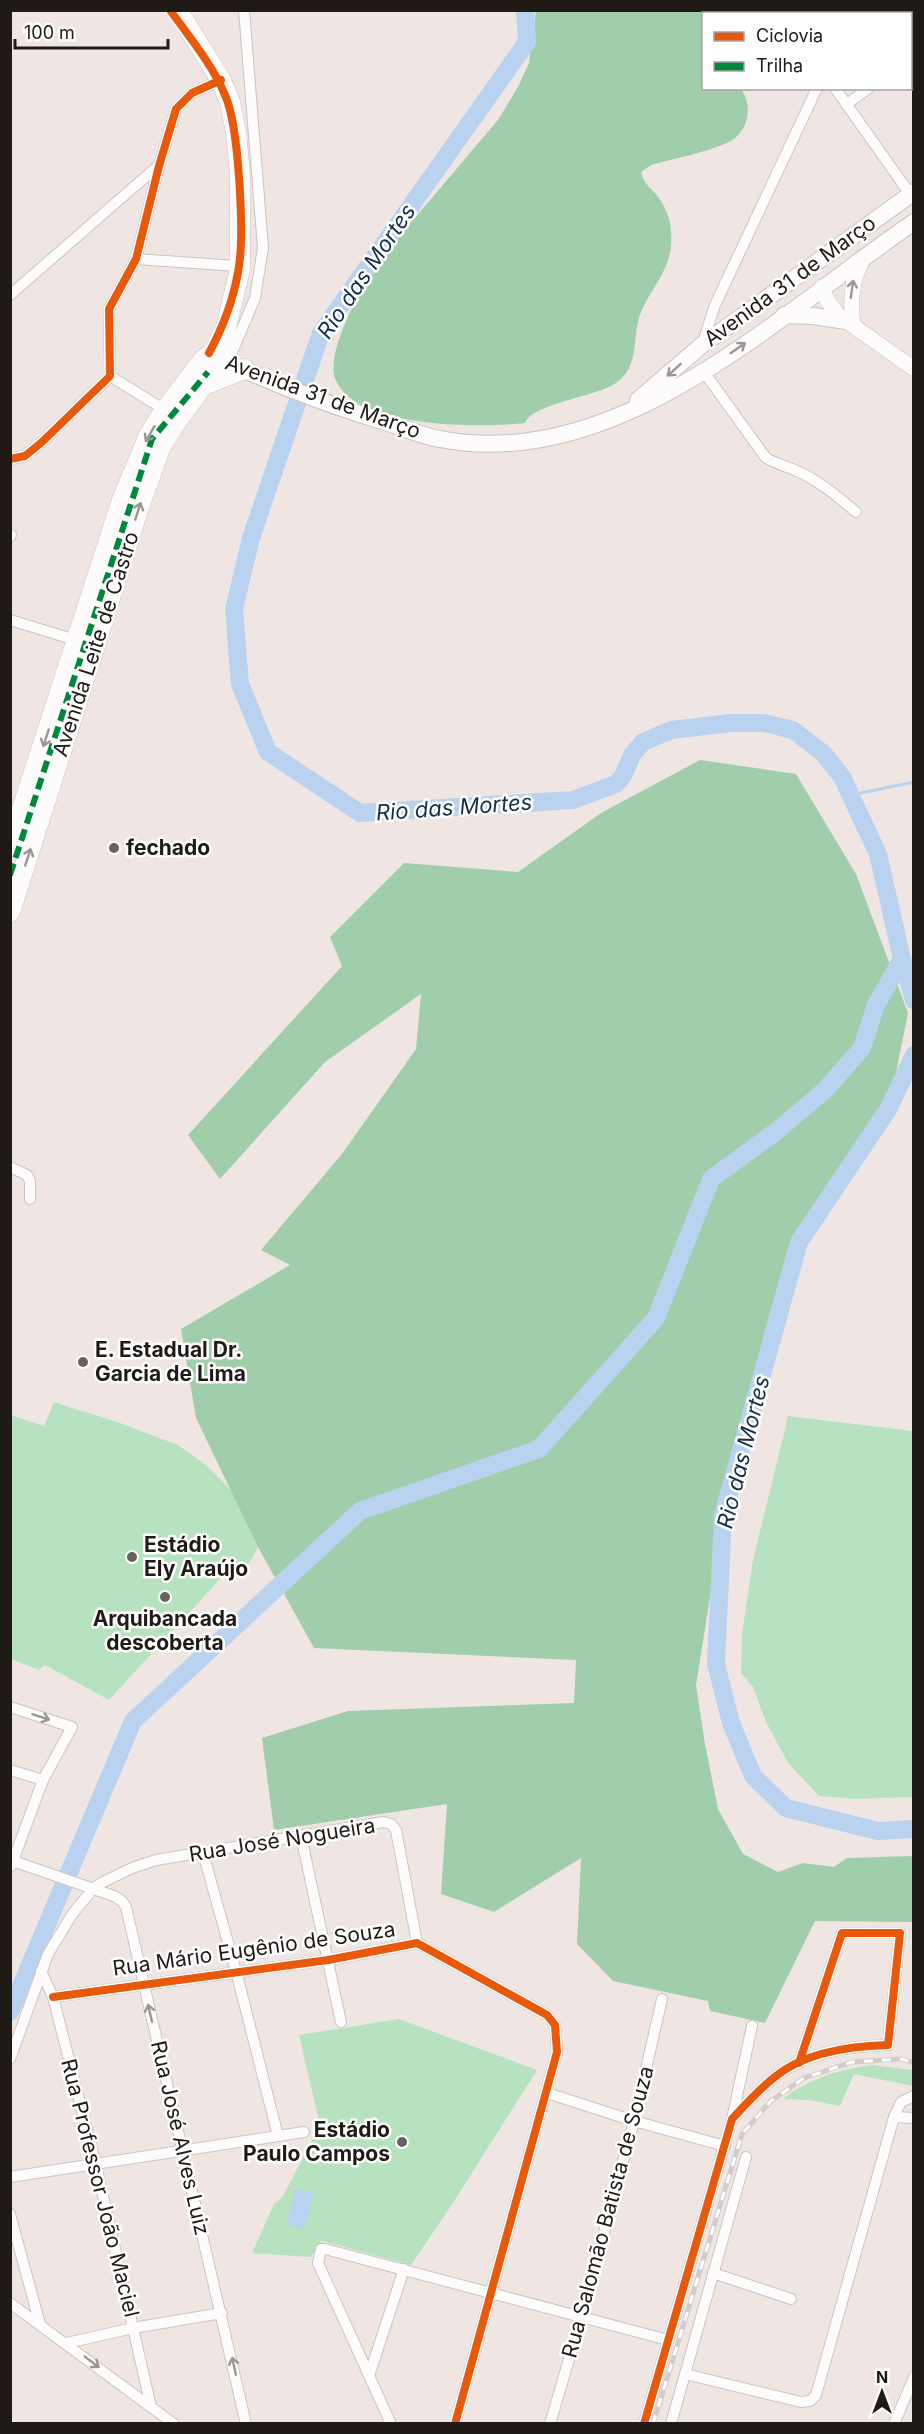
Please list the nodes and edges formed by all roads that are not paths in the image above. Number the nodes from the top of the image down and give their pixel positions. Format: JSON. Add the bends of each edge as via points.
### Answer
{"nodes":[{"id":1,"x":177,"y":10,"type":"edge"},
{"id":2,"x":244,"y":10,"type":"edge"},
{"id":3,"x":221,"y":80,"type":"junction"},
{"id":4,"x":816,"y":90,"type":"edge"},
{"id":5,"x":836,"y":90,"type":"edge"},
{"id":6,"x":866,"y":90,"type":"edge"},
{"id":7,"x":847,"y":104,"type":"junction"},
{"id":8,"x":159,"y":166,"type":"junction"},
{"id":9,"x":912,"y":193,"type":"edge"},
{"id":10,"x":914,"y":222,"type":"edge"},
{"id":11,"x":837,"y":246,"type":"junction"},
{"id":12,"x":865,"y":255,"type":"junction"},
{"id":13,"x":136,"y":259,"type":"junction"},
{"id":14,"x":240,"y":269,"type":"junction"},
{"id":15,"x":822,"y":287,"type":"junction"},
{"id":16,"x":10,"y":295,"type":"edge"},
{"id":17,"x":759,"y":303,"type":"junction"},
{"id":18,"x":779,"y":319,"type":"junction"},
{"id":19,"x":849,"y":323,"type":"junction"},
{"id":20,"x":702,"y":345,"type":"junction"},
{"id":21,"x":230,"y":360,"type":"junction"},
{"id":22,"x":912,"y":367,"type":"edge"},
{"id":23,"x":709,"y":369,"type":"junction"},
{"id":24,"x":110,"y":376,"type":"junction"},
{"id":25,"x":165,"y":410,"type":"junction"},
{"id":26,"x":614,"y":419,"type":"junction"},
{"id":27,"x":10,"y":459,"type":"edge"},
{"id":28,"x":856,"y":512,"type":"dead end"},
{"id":29,"x":10,"y":620,"type":"edge"},
{"id":30,"x":87,"y":642,"type":"junction"},
{"id":31,"x":10,"y":846,"type":"edge"},
{"id":32,"x":10,"y":912,"type":"edge"},
{"id":33,"x":10,"y":1167,"type":"edge"},
{"id":34,"x":30,"y":1199,"type":"dead end"},
{"id":35,"x":10,"y":1707,"type":"edge"},
{"id":36,"x":10,"y":1770,"type":"edge"},
{"id":37,"x":43,"y":1780,"type":"junction"},
{"id":38,"x":301,"y":1836,"type":"junction"},
{"id":39,"x":203,"y":1853,"type":"junction"},
{"id":40,"x":11,"y":1862,"type":"edge"},
{"id":41,"x":93,"y":1889,"type":"junction"},
{"id":42,"x":417,"y":1943,"type":"junction"},
{"id":43,"x":328,"y":1960,"type":"junction"},
{"id":44,"x":41,"y":1971,"type":"junction"},
{"id":45,"x":236,"y":1971,"type":"junction"},
{"id":46,"x":144,"y":1984,"type":"junction"},
{"id":47,"x":53,"y":1997,"type":"junction"},
{"id":48,"x":662,"y":1999,"type":"dead end"},
{"id":49,"x":341,"y":2022,"type":"dead end"},
{"id":50,"x":752,"y":2026,"type":"dead end"},
{"id":51,"x":10,"y":2059,"type":"edge"},
{"id":52,"x":799,"y":2063,"type":"junction"},
{"id":53,"x":547,"y":2093,"type":"junction"},
{"id":54,"x":914,"y":2096,"type":"edge"},
{"id":55,"x":894,"y":2117,"type":"junction"},
{"id":56,"x":914,"y":2118,"type":"edge"},
{"id":57,"x":732,"y":2120,"type":"junction"},
{"id":58,"x":634,"y":2121,"type":"junction"},
{"id":59,"x":304,"y":2132,"type":"dead end"},
{"id":60,"x":278,"y":2136,"type":"junction"},
{"id":61,"x":725,"y":2146,"type":"junction"},
{"id":62,"x":181,"y":2151,"type":"junction"},
{"id":63,"x":746,"y":2157,"type":"dead end"},
{"id":64,"x":96,"y":2165,"type":"junction"},
{"id":65,"x":10,"y":2177,"type":"edge"},
{"id":66,"x":10,"y":2214,"type":"edge"},
{"id":67,"x":404,"y":2270,"type":"junction"},
{"id":68,"x":713,"y":2273,"type":"junction"},
{"id":69,"x":491,"y":2294,"type":"junction"},
{"id":70,"x":791,"y":2299,"type":"dead end"},
{"id":71,"x":10,"y":2303,"type":"edge"},
{"id":72,"x":222,"y":2313,"type":"junction"},
{"id":73,"x":581,"y":2318,"type":"junction"},
{"id":74,"x":40,"y":2324,"type":"junction"},
{"id":75,"x":133,"y":2328,"type":"junction"},
{"id":76,"x":668,"y":2340,"type":"junction"},
{"id":77,"x":67,"y":2343,"type":"junction"},
{"id":78,"x":685,"y":2374,"type":"junction"},
{"id":79,"x":369,"y":2376,"type":"junction"},
{"id":80,"x":914,"y":2377,"type":"edge"},
{"id":81,"x":151,"y":2407,"type":"junction"},
{"id":82,"x":174,"y":2424,"type":"edge"},
{"id":83,"x":246,"y":2424,"type":"edge"},
{"id":84,"x":391,"y":2424,"type":"edge"},
{"id":85,"x":455,"y":2424,"type":"edge"},
{"id":86,"x":550,"y":2424,"type":"edge"},
{"id":87,"x":644,"y":2424,"type":"edge"},
{"id":88,"x":671,"y":2424,"type":"edge"},
{"id":89,"x":894,"y":2424,"type":"edge"}],
"edges":[{"from":1,"to":3,"type":"highway","name":"Avenida Leite de Castro"},
{"from":2,"to":21,"type":"street","via":[[263,248],[255,298]]},
{"from":3,"to":8,"type":"street","via":[[192,93],[176,109]]},
{"from":3,"to":14,"type":"highway","name":"Avenida Leite de Castro","via":[[236,132]]},
{"from":4,"to":20,"type":"street","via":[[715,305]]},
{"from":5,"to":7,"type":"street"},
{"from":6,"to":7,"type":"street"},
{"from":7,"to":9,"type":"street"},
{"from":8,"to":13,"type":"street"},
{"from":8,"to":16,"type":"street"},
{"from":9,"to":11,"type":"main road","name":"Avenida 31 de Março"},
{"from":10,"to":12,"type":"main road","name":"Avenida 31 de Março"},
{"from":11,"to":15,"type":"main road","via":[[825,264]]},
{"from":11,"to":17,"type":"main road","name":"Avenida 31 de Março"},
{"from":12,"to":15,"type":"main road","name":"Avenida 31 de Março"},
{"from":19,"to":12,"type":"main road","one_way":true,"via":[[852,284]]},
{"from":13,"to":14,"type":"street"},
{"from":13,"to":24,"type":"street","via":[[109,309]]},
{"from":14,"to":21,"type":"highway","name":"Avenida Leite de Castro"},
{"from":15,"to":18,"type":"main road","name":"Avenida 31 de Março"},
{"from":15,"to":19,"type":"main road","via":[[838,315]]},
{"from":17,"to":18,"type":"main road"},
{"from":17,"to":20,"type":"main road","name":"Avenida 31 de Março"},
{"from":18,"to":19,"type":"main road","via":[[813,316]]},
{"from":23,"to":18,"type":"main road","name":"Avenida 31 de Março","one_way":true},
{"from":19,"to":22,"type":"main road"},
{"from":20,"to":23,"type":"main road"},
{"from":20,"to":26,"type":"main road","name":"Avenida 31 de Março","one_way":true},
{"from":21,"to":25,"type":"highway","name":"Avenida Leite de Castro"},
{"from":21,"to":26,"type":"main road","name":"Avenida 31 de Março","via":[[354,413],[440,439],[492,443],[543,440]]},
{"from":30,"to":21,"type":"highway","name":"Avenida Leite de Castro","one_way":true,"via":[[161,446],[204,386]]},
{"from":23,"to":26,"type":"main road","name":"Avenida 31 de Março"},
{"from":23,"to":28,"type":"street","via":[[766,458],[836,494]]},
{"from":24,"to":25,"type":"street"},
{"from":24,"to":27,"type":"street","via":[[42,442],[25,456]]},
{"from":25,"to":30,"type":"highway","name":"Avenida Leite de Castro","one_way":true,"via":[[136,462]]},
{"from":29,"to":30,"type":"street"},
{"from":30,"to":31,"type":"highway","name":"Avenida Leite de Castro","one_way":true},
{"from":32,"to":30,"type":"highway","name":"Avenida Leite de Castro","one_way":true},
{"from":33,"to":34,"type":"street","via":[[27,1175]]},
{"from":35,"to":37,"type":"street","one_way":true,"via":[[72,1727]]},
{"from":36,"to":37,"type":"street"},
{"from":37,"to":40,"type":"street"},
{"from":38,"to":39,"type":"street","name":"Rua José Nogueira"},
{"from":38,"to":42,"type":"street","name":"Rua José Nogueira","via":[[383,1822],[391,1824],[396,1830]]},
{"from":38,"to":43,"type":"street"},
{"from":39,"to":41,"type":"street","name":"Rua José Nogueira","via":[[145,1863]]},
{"from":39,"to":45,"type":"street"},
{"from":40,"to":41,"type":"street","name":"Rua José Alves Luiz"},
{"from":41,"to":44,"type":"street","via":[[63,1927]]},
{"from":41,"to":46,"type":"street","name":"Rua José Alves Luiz","via":[[114,1896],[126,1907]]},
{"from":42,"to":43,"type":"street","name":"Rua Mário Eugênio de Souza"},
{"from":42,"to":53,"type":"street","name":"Rua Mário Eugênio de Souza","via":[[547,2015],[555,2025],[557,2052]]},
{"from":43,"to":45,"type":"street","name":"Rua Mário Eugênio de Souza"},
{"from":43,"to":49,"type":"street"},
{"from":44,"to":47,"type":"street","name":"Rua Professor João Maciel"},
{"from":44,"to":51,"type":"street"},
{"from":45,"to":46,"type":"street","name":"Rua Mário Eugênio de Souza"},
{"from":45,"to":60,"type":"street"},
{"from":46,"to":47,"type":"street","name":"Rua Mário Eugênio de Souza"},
{"from":62,"to":46,"type":"street","name":"Rua José Alves Luiz","one_way":true},
{"from":47,"to":64,"type":"street","name":"Rua Professor João Maciel"},
{"from":48,"to":58,"type":"street","name":"Rua Salomão Batista de Souza"},
{"from":50,"to":57,"type":"street"},
{"from":52,"to":52,"type":"street","via":[[827,2052],[888,2045],[900,1933],[842,1933]]},
{"from":52,"to":57,"type":"street","via":[[777,2074]]},
{"from":53,"to":58,"type":"street"},
{"from":53,"to":69,"type":"street"},
{"from":54,"to":55,"type":"street","via":[[901,2102]]},
{"from":55,"to":56,"type":"street"},
{"from":55,"to":78,"type":"street","via":[[816,2395],[801,2402]]},
{"from":57,"to":61,"type":"street"},
{"from":58,"to":61,"type":"street"},
{"from":58,"to":73,"type":"street","name":"Rua Salomão Batista de Souza"},
{"from":59,"to":60,"type":"street"},
{"from":60,"to":62,"type":"street"},
{"from":61,"to":76,"type":"street"},
{"from":62,"to":64,"type":"street"},
{"from":62,"to":72,"type":"street","name":"Rua José Alves Luiz"},
{"from":63,"to":68,"type":"street"},
{"from":64,"to":65,"type":"street"},
{"from":64,"to":75,"type":"street","name":"Rua Professor João Maciel"},
{"from":66,"to":74,"type":"street"},
{"from":67,"to":69,"type":"street"},
{"from":67,"to":79,"type":"street"},
{"from":67,"to":79,"type":"street","via":[[321,2249],[318,2263]]},
{"from":68,"to":70,"type":"street"},
{"from":68,"to":78,"type":"street"},
{"from":69,"to":73,"type":"street"},
{"from":69,"to":85,"type":"street"},
{"from":71,"to":74,"type":"street"},
{"from":72,"to":75,"type":"street"},
{"from":83,"to":72,"type":"street","name":"Rua José Alves Luiz","one_way":true},
{"from":73,"to":76,"type":"street"},
{"from":73,"to":86,"type":"street","name":"Rua Salomão Batista de Souza"},
{"from":74,"to":77,"type":"street"},
{"from":75,"to":77,"type":"street"},
{"from":75,"to":81,"type":"street","name":"Rua Professor João Maciel"},
{"from":76,"to":87,"type":"street"},
{"from":77,"to":81,"type":"street","one_way":true},
{"from":78,"to":88,"type":"street"},
{"from":79,"to":84,"type":"street"},
{"from":80,"to":89,"type":"street"},
{"from":81,"to":82,"type":"street"}]}
